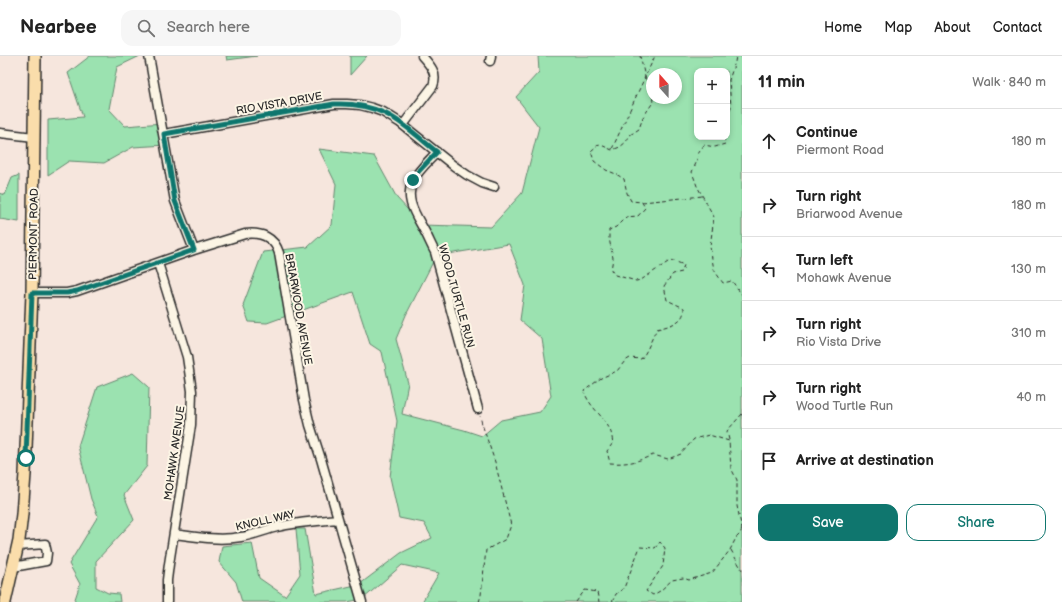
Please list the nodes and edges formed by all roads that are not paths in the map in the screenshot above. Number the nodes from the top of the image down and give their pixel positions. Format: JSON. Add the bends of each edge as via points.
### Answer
{"nodes":[{"id":1,"x":35,"y":56,"type":"edge"},
{"id":2,"x":149,"y":56,"type":"edge"},
{"id":3,"x":422,"y":56,"type":"edge"},
{"id":4,"x":403,"y":125,"type":"junction"},
{"id":5,"x":0,"y":133,"type":"edge"},
{"id":6,"x":164,"y":134,"type":"junction"},
{"id":7,"x":34,"y":137,"type":"junction"},
{"id":8,"x":437,"y":152,"type":"junction"},
{"id":9,"x":494,"y":186,"type":"dead end"},
{"id":10,"x":194,"y":250,"type":"junction"},
{"id":11,"x":158,"y":263,"type":"junction"},
{"id":12,"x":32,"y":293,"type":"junction"},
{"id":13,"x":478,"y":409,"type":"road end"},
{"id":14,"x":338,"y":519,"type":"junction"},
{"id":15,"x":174,"y":534,"type":"junction"},
{"id":16,"x":18,"y":546,"type":"junction"},
{"id":17,"x":13,"y":567,"type":"junction"},
{"id":18,"x":5,"y":602,"type":"edge"},
{"id":19,"x":167,"y":602,"type":"edge"},
{"id":20,"x":362,"y":602,"type":"edge"}],
"edges":[{"from":1,"to":7,"type":"main road","name":"PIERMONT ROAD"},
{"from":2,"to":6,"type":"street"},
{"from":3,"to":4,"type":"street","via":[[434,71],[435,82]]},
{"from":4,"to":6,"type":"street","name":"RIO VISTA DRIVE","via":[[378,110],[360,105],[334,104]]},
{"from":4,"to":8,"type":"street","name":"RIO VISTA DRIVE"},
{"from":5,"to":7,"type":"street"},
{"from":6,"to":10,"type":"street","via":[[175,201]]},
{"from":7,"to":12,"type":"main road","name":"PIERMONT ROAD"},
{"from":8,"to":9,"type":"street","name":"RIO VISTA DRIVE","via":[[468,175]]},
{"from":8,"to":13,"type":"street","name":"WOOD TURTLE RUN","via":[[416,174],[410,201],[435,252]]},
{"from":10,"to":11,"type":"street","name":"BRIARWOOD AVENUE"},
{"from":10,"to":14,"type":"street","name":"BRIARWOOD AVENUE","via":[[254,233],[266,236],[275,244],[279,253],[304,400]]},
{"from":11,"to":12,"type":"street","name":"BRIARWOOD AVENUE","via":[[77,291]]},
{"from":11,"to":15,"type":"street","name":"MOHAWK AVENUE","via":[[187,357],[192,391],[190,426]]},
{"from":12,"to":16,"type":"main road","name":"PIERMONT ROAD","via":[[24,485]]},
{"from":14,"to":15,"type":"street","name":"KNOLL WAY","via":[[292,524],[241,538],[214,539]]},
{"from":14,"to":20,"type":"street","name":"BRIARWOOD AVENUE"},
{"from":15,"to":19,"type":"street","name":"MOHAWK AVENUE","via":[[168,564]]},
{"from":16,"to":17,"type":"main road","name":"PIERMONT ROAD"},
{"from":16,"to":17,"type":"street","via":[[45,544],[46,560]]},
{"from":17,"to":18,"type":"main road","name":"PIERMONT ROAD"}]}
